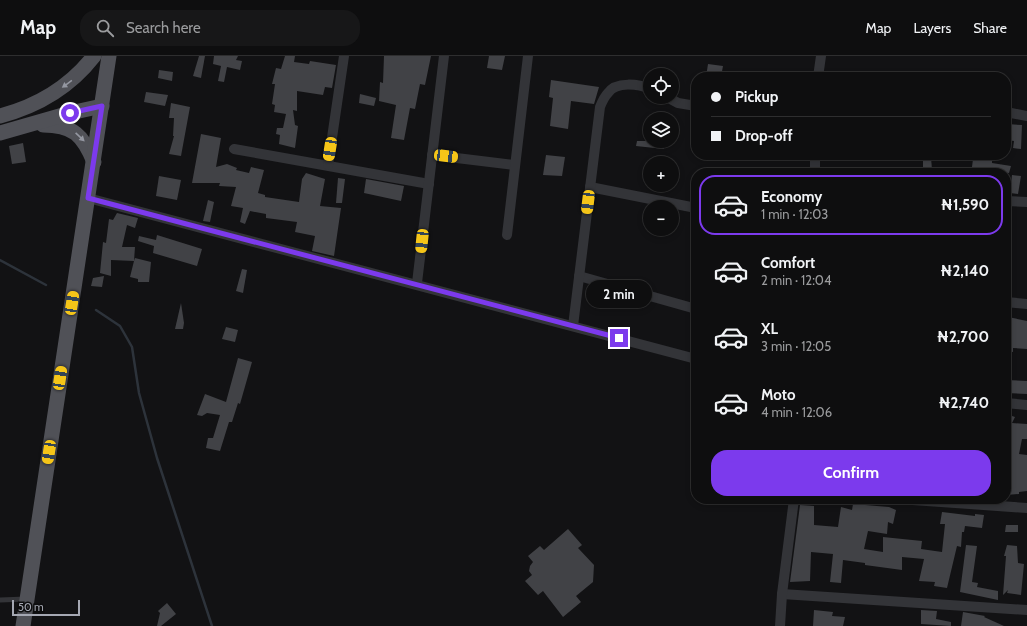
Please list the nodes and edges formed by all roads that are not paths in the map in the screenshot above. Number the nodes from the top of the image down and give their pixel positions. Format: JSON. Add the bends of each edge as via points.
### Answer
{"nodes":[{"id":1,"x":94,"y":56,"type":"edge"},
{"id":2,"x":109,"y":56,"type":"edge"},
{"id":3,"x":344,"y":56,"type":"edge"},
{"id":4,"x":444,"y":56,"type":"edge"},
{"id":5,"x":528,"y":56,"type":"edge"},
{"id":6,"x":821,"y":56,"type":"edge"},
{"id":7,"x":819,"y":72,"type":"edge"},
{"id":8,"x":643,"y":86,"type":"edge"},
{"id":9,"x":679,"y":103,"type":"edge"},
{"id":10,"x":691,"y":105,"type":"edge"},
{"id":11,"x":102,"y":106,"type":"junction"},
{"id":12,"x":1011,"y":113,"type":"edge"},
{"id":13,"x":0,"y":116,"type":"edge"},
{"id":14,"x":1027,"y":116,"type":"edge"},
{"id":15,"x":30,"y":125,"type":"junction"},
{"id":16,"x":0,"y":133,"type":"edge"},
{"id":17,"x":234,"y":149,"type":"dead end"},
{"id":18,"x":432,"y":155,"type":"junction"},
{"id":19,"x":94,"y":162,"type":"junction"},
{"id":20,"x":328,"y":165,"type":"junction"},
{"id":21,"x":514,"y":165,"type":"junction"},
{"id":22,"x":429,"y":184,"type":"junction"},
{"id":23,"x":590,"y":186,"type":"junction"},
{"id":24,"x":88,"y":198,"type":"junction"},
{"id":25,"x":1011,"y":200,"type":"edge"},
{"id":26,"x":1027,"y":202,"type":"edge"},
{"id":27,"x":691,"y":207,"type":"edge"},
{"id":28,"x":507,"y":235,"type":"dead end"},
{"id":29,"x":579,"y":276,"type":"junction"},
{"id":30,"x":417,"y":284,"type":"junction"},
{"id":31,"x":1011,"y":302,"type":"edge"},
{"id":32,"x":1027,"y":304,"type":"edge"},
{"id":33,"x":691,"y":308,"type":"edge"},
{"id":34,"x":573,"y":326,"type":"junction"},
{"id":35,"x":691,"y":358,"type":"edge"},
{"id":36,"x":1011,"y":403,"type":"edge"},
{"id":37,"x":1027,"y":405,"type":"edge"},
{"id":38,"x":793,"y":504,"type":"edge"},
{"id":39,"x":970,"y":504,"type":"edge"},
{"id":40,"x":1027,"y":508,"type":"edge"},
{"id":41,"x":782,"y":594,"type":"junction"},
{"id":42,"x":27,"y":599,"type":"junction"},
{"id":43,"x":0,"y":600,"type":"edge"},
{"id":44,"x":1027,"y":610,"type":"edge"},
{"id":45,"x":23,"y":626,"type":"edge"},
{"id":46,"x":780,"y":626,"type":"edge"}],
"edges":[{"from":1,"to":13,"type":"main road","one_way":true,"via":[[74,79],[46,99],[29,108]]},
{"from":2,"to":11,"type":"main road"},
{"from":3,"to":20,"type":"street"},
{"from":4,"to":18,"type":"street"},
{"from":5,"to":21,"type":"street"},
{"from":6,"to":7,"type":"street"},
{"from":8,"to":23,"type":"street","via":[[624,85],[608,91],[600,107]]},
{"from":9,"to":10,"type":"street"},
{"from":11,"to":15,"type":"main road"},
{"from":11,"to":19,"type":"main road"},
{"from":12,"to":14,"type":"street"},
{"from":15,"to":16,"type":"main road"},
{"from":15,"to":19,"type":"main road","one_way":true,"via":[[69,128],[83,139]]},
{"from":17,"to":20,"type":"street"},
{"from":18,"to":21,"type":"street"},
{"from":18,"to":22,"type":"street"},
{"from":19,"to":24,"type":"main road"},
{"from":20,"to":22,"type":"street"},
{"from":21,"to":28,"type":"street"},
{"from":22,"to":30,"type":"street"},
{"from":23,"to":27,"type":"street"},
{"from":23,"to":29,"type":"street"},
{"from":24,"to":30,"type":"street"},
{"from":24,"to":42,"type":"main road"},
{"from":25,"to":26,"type":"street"},
{"from":29,"to":33,"type":"street"},
{"from":29,"to":34,"type":"street"},
{"from":30,"to":34,"type":"street"},
{"from":31,"to":32,"type":"street"},
{"from":34,"to":35,"type":"street"},
{"from":36,"to":37,"type":"street"},
{"from":38,"to":41,"type":"street"},
{"from":39,"to":40,"type":"street"},
{"from":41,"to":44,"type":"street"},
{"from":41,"to":46,"type":"street"},
{"from":42,"to":43,"type":"lane"},
{"from":42,"to":45,"type":"main road"}]}
